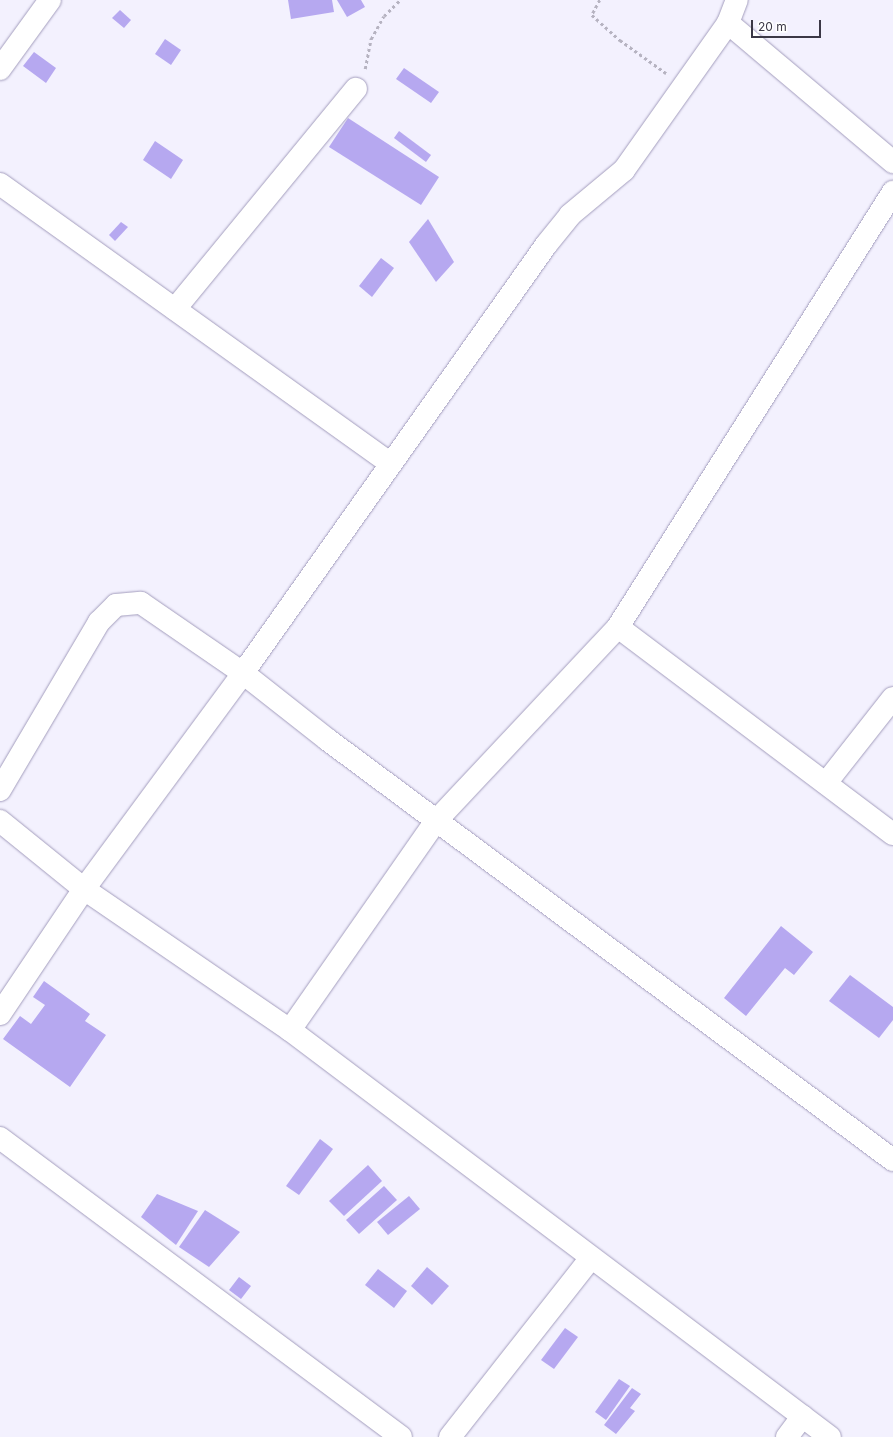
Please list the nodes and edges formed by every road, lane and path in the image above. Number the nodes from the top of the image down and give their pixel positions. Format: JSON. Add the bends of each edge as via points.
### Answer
{"nodes":[{"id":1,"x":50,"y":0,"type":"edge"},
{"id":2,"x":400,"y":0,"type":"edge"},
{"id":3,"x":600,"y":0,"type":"edge"},
{"id":4,"x":737,"y":0,"type":"edge"},
{"id":5,"x":728,"y":22,"type":"junction"},
{"id":6,"x":0,"y":69,"type":"edge"},
{"id":7,"x":683,"y":85,"type":"junction"},
{"id":8,"x":356,"y":89,"type":"joint"},
{"id":9,"x":893,"y":162,"type":"edge"},
{"id":10,"x":0,"y":184,"type":"edge"},
{"id":11,"x":893,"y":192,"type":"edge"},
{"id":12,"x":175,"y":309,"type":"junction"},
{"id":13,"x":389,"y":463,"type":"junction"},
{"id":14,"x":618,"y":627,"type":"junction"},
{"id":15,"x":244,"y":673,"type":"junction"},
{"id":16,"x":893,"y":698,"type":"edge"},
{"id":17,"x":826,"y":783,"type":"junction"},
{"id":18,"x":0,"y":790,"type":"edge"},
{"id":19,"x":0,"y":821,"type":"edge"},
{"id":20,"x":436,"y":821,"type":"junction"},
{"id":21,"x":893,"y":834,"type":"edge"},
{"id":22,"x":84,"y":889,"type":"junction"},
{"id":23,"x":0,"y":1014,"type":"edge"},
{"id":24,"x":290,"y":1030,"type":"junction"},
{"id":25,"x":0,"y":1138,"type":"edge"},
{"id":26,"x":893,"y":1160,"type":"edge"},
{"id":27,"x":591,"y":1258,"type":"junction"},
{"id":28,"x":803,"y":1416,"type":"junction"},
{"id":29,"x":401,"y":1437,"type":"edge"},
{"id":30,"x":450,"y":1437,"type":"edge"},
{"id":31,"x":788,"y":1437,"type":"edge"},
{"id":32,"x":830,"y":1437,"type":"edge"}],
"edges":[{"from":1,"to":6,"type":"street"},
{"from":2,"to":8,"type":"path","via":[[384,16],[370,39],[367,65]]},
{"from":3,"to":7,"type":"path","via":[[592,15],[620,40]]},
{"from":4,"to":5,"type":"street"},
{"from":5,"to":7,"type":"street"},
{"from":5,"to":9,"type":"street"},
{"from":7,"to":13,"type":"street","via":[[624,170],[570,215],[546,245]]},
{"from":8,"to":12,"type":"street"},
{"from":10,"to":12,"type":"street"},
{"from":11,"to":14,"type":"street"},
{"from":12,"to":13,"type":"street"},
{"from":13,"to":15,"type":"street"},
{"from":14,"to":17,"type":"street"},
{"from":14,"to":20,"type":"street"},
{"from":15,"to":18,"type":"street","via":[[141,603],[116,605],[100,622]]},
{"from":15,"to":20,"type":"street"},
{"from":15,"to":22,"type":"street"},
{"from":16,"to":17,"type":"street"},
{"from":17,"to":21,"type":"street"},
{"from":19,"to":22,"type":"street"},
{"from":20,"to":24,"type":"street"},
{"from":20,"to":26,"type":"street"},
{"from":22,"to":23,"type":"street"},
{"from":22,"to":24,"type":"street"},
{"from":24,"to":27,"type":"street"},
{"from":25,"to":29,"type":"street"},
{"from":27,"to":28,"type":"street"},
{"from":27,"to":30,"type":"street"},
{"from":28,"to":31,"type":"street"},
{"from":28,"to":32,"type":"street"}]}
